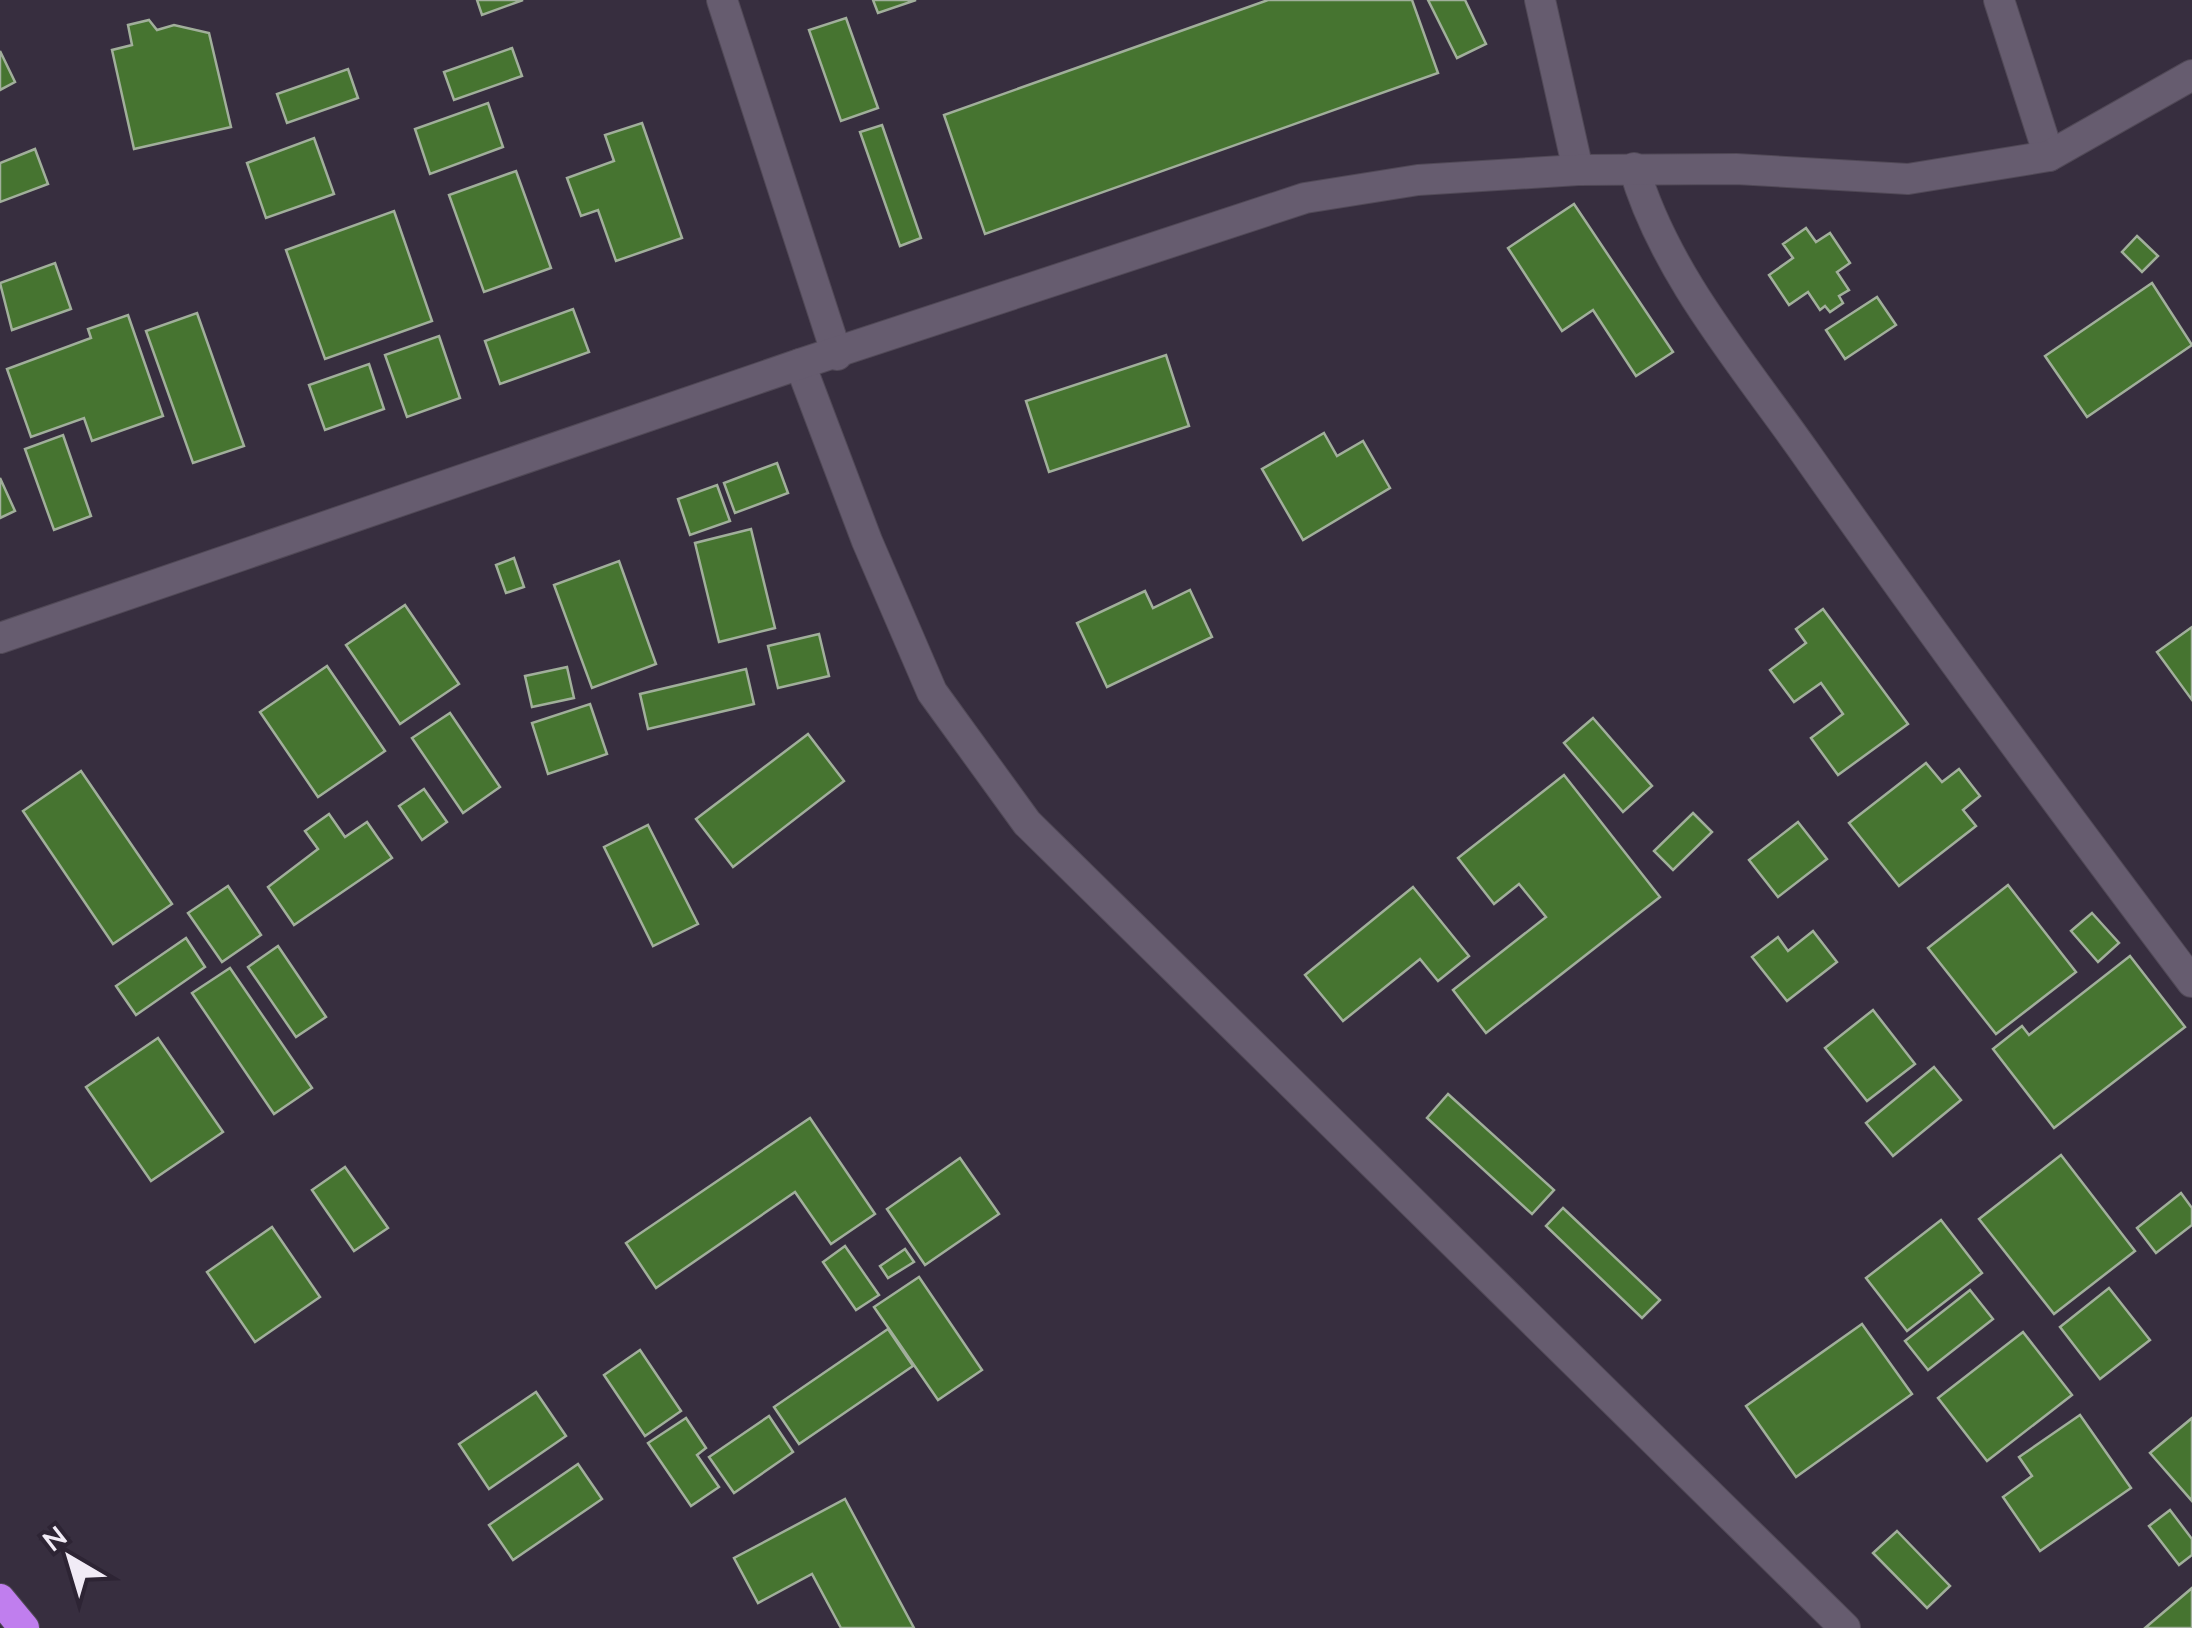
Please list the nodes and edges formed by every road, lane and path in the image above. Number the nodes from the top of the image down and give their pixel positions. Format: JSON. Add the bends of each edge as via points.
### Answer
{"nodes":[{"id":1,"x":722,"y":0,"type":"edge"},
{"id":2,"x":1540,"y":0,"type":"edge"},
{"id":3,"x":1999,"y":0,"type":"edge"},
{"id":4,"x":2192,"y":75,"type":"edge"},
{"id":5,"x":2049,"y":156,"type":"junction"},
{"id":6,"x":1634,"y":168,"type":"junction"},
{"id":7,"x":1578,"y":170,"type":"junction"},
{"id":8,"x":838,"y":355,"type":"junction"},
{"id":9,"x":800,"y":364,"type":"junction"},
{"id":10,"x":0,"y":638,"type":"edge"},
{"id":11,"x":2192,"y":982,"type":"edge"},
{"id":12,"x":0,"y":1599,"type":"edge"},
{"id":13,"x":24,"y":1628,"type":"edge"},
{"id":14,"x":1845,"y":1628,"type":"edge"}],
"edges":[{"from":1,"to":8,"type":"street"},
{"from":2,"to":7,"type":"street"},
{"from":3,"to":5,"type":"street"},
{"from":4,"to":5,"type":"street"},
{"from":5,"to":6,"type":"street","via":[[1908,179]]},
{"from":6,"to":7,"type":"street"},
{"from":6,"to":11,"type":"street","via":[[1646,210],[1674,260],[1752,376],[1948,658]]},
{"from":7,"to":8,"type":"street","via":[[1418,180],[1305,198]]},
{"from":8,"to":9,"type":"street"},
{"from":9,"to":10,"type":"street"},
{"from":9,"to":14,"type":"street","via":[[932,692],[1027,824]]},
{"from":12,"to":13,"type":"highway"}]}
